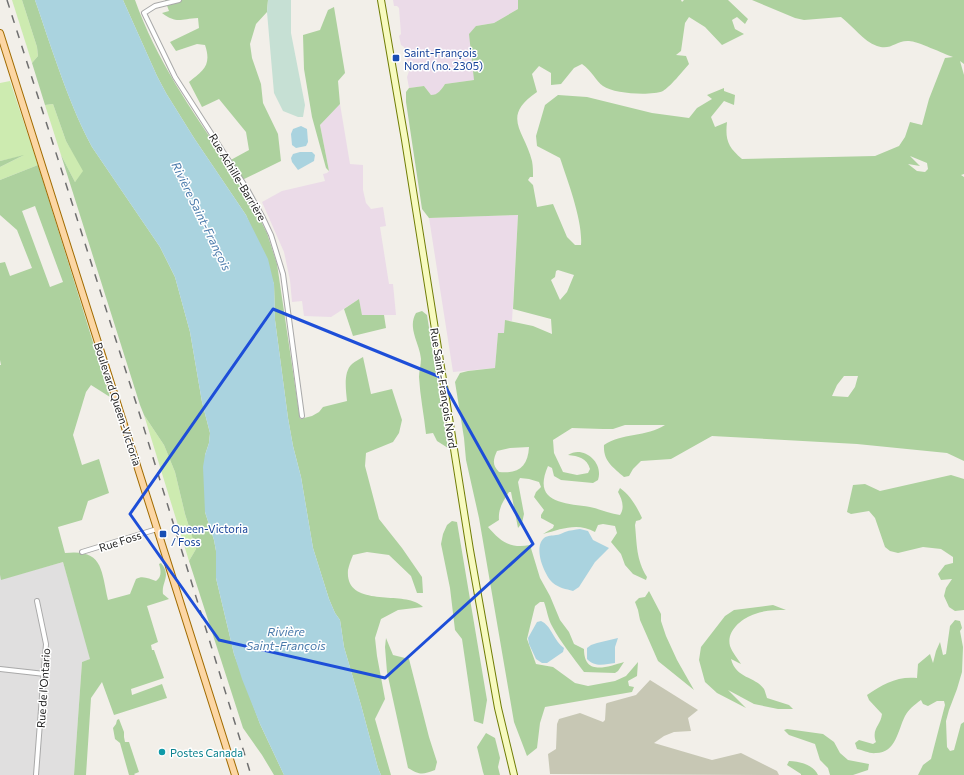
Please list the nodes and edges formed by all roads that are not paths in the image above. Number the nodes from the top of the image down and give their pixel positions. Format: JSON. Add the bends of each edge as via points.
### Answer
{"nodes":[{"id":1,"x":179,"y":0,"type":"edge"},
{"id":2,"x":381,"y":0,"type":"edge"},
{"id":3,"x":0,"y":33,"type":"edge"},
{"id":4,"x":302,"y":416,"type":"dead end"},
{"id":5,"x":158,"y":529,"type":"junction"},
{"id":6,"x":82,"y":552,"type":"dead end"},
{"id":7,"x":37,"y":601,"type":"dead end"},
{"id":8,"x":0,"y":669,"type":"edge"},
{"id":9,"x":45,"y":674,"type":"junction"},
{"id":10,"x":36,"y":775,"type":"edge"},
{"id":11,"x":235,"y":775,"type":"edge"},
{"id":12,"x":514,"y":775,"type":"edge"}],
"edges":[{"from":1,"to":4,"type":"street","name":"Rue Achille-Barrière","via":[[155,6],[144,13],[175,77],[247,189],[271,235],[283,274]]},
{"from":2,"to":12,"type":"street","name":"Rue Saint-François Nord","via":[[470,550],[498,708]]},
{"from":3,"to":5,"type":"main road","name":"Boulevard Queen-Victoria"},
{"from":5,"to":6,"type":"street","name":"Rue Foss"},
{"from":5,"to":11,"type":"main road","name":"Boulevard Queen-Victoria"},
{"from":7,"to":9,"type":"street","name":"Rue de l'Ontario","via":[[46,638]]},
{"from":8,"to":9,"type":"street"},
{"from":9,"to":10,"type":"street","name":"Rue de l'Ontario"}]}
